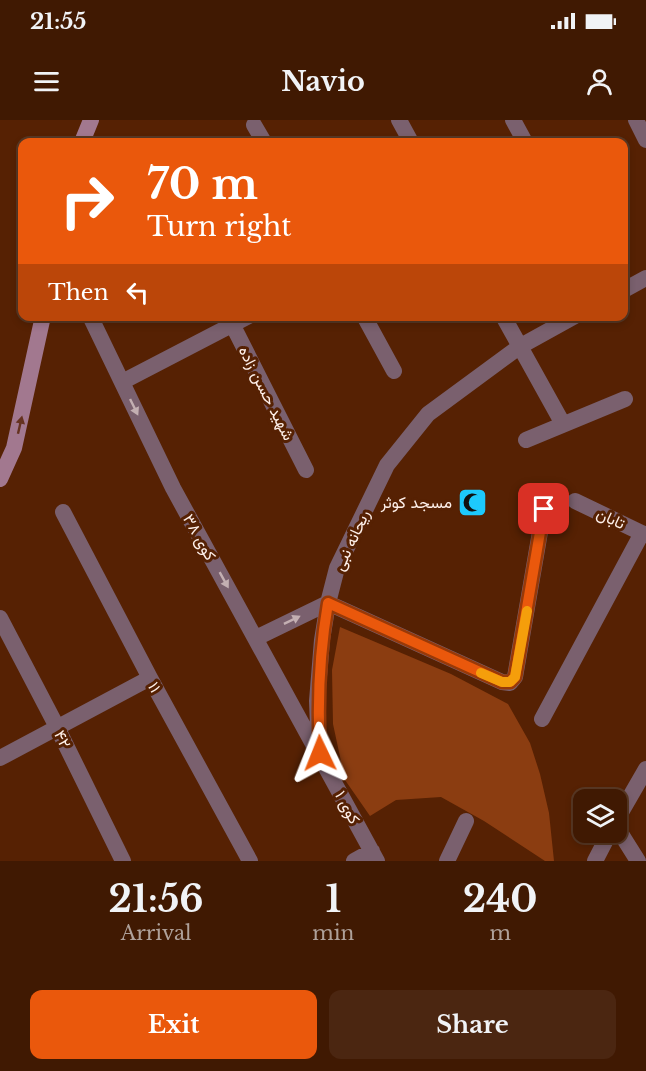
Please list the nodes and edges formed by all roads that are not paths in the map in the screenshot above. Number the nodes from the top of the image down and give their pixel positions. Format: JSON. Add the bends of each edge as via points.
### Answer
{"nodes":[{"id":1,"x":91,"y":120,"type":"edge"},
{"id":2,"x":399,"y":120,"type":"edge"},
{"id":3,"x":513,"y":120,"type":"edge"},
{"id":4,"x":636,"y":120,"type":"edge"},
{"id":5,"x":254,"y":125,"type":"dead end"},
{"id":6,"x":84,"y":138,"type":"edge"},
{"id":7,"x":262,"y":138,"type":"edge"},
{"id":8,"x":409,"y":138,"type":"edge"},
{"id":9,"x":523,"y":138,"type":"edge"},
{"id":10,"x":646,"y":140,"type":"edge"},
{"id":11,"x":646,"y":278,"type":"edge"},
{"id":12,"x":628,"y":288,"type":"edge"},
{"id":13,"x":41,"y":321,"type":"edge"},
{"id":14,"x":92,"y":321,"type":"edge"},
{"id":15,"x":230,"y":321,"type":"edge"},
{"id":16,"x":367,"y":321,"type":"edge"},
{"id":17,"x":506,"y":321,"type":"edge"},
{"id":18,"x":566,"y":321,"type":"edge"},
{"id":19,"x":519,"y":347,"type":"junction"},
{"id":20,"x":394,"y":371,"type":"dead end"},
{"id":21,"x":122,"y":382,"type":"junction"},
{"id":22,"x":625,"y":399,"type":"dead end"},
{"id":23,"x":563,"y":424,"type":"junction"},
{"id":24,"x":526,"y":440,"type":"dead end"},
{"id":25,"x":306,"y":470,"type":"dead end"},
{"id":26,"x":2,"y":474,"type":"edge"},
{"id":27,"x":575,"y":501,"type":"dead end"},
{"id":28,"x":544,"y":509,"type":"dead end"},
{"id":29,"x":63,"y":512,"type":"dead end"},
{"id":30,"x":644,"y":534,"type":"edge"},
{"id":31,"x":328,"y":603,"type":"junction"},
{"id":32,"x":0,"y":618,"type":"edge"},
{"id":33,"x":256,"y":638,"type":"junction"},
{"id":34,"x":150,"y":678,"type":"junction"},
{"id":35,"x":542,"y":718,"type":"dead end"},
{"id":36,"x":57,"y":727,"type":"junction"},
{"id":37,"x":320,"y":753,"type":"junction"},
{"id":38,"x":0,"y":758,"type":"edge"},
{"id":39,"x":646,"y":769,"type":"edge"},
{"id":40,"x":627,"y":804,"type":"edge"},
{"id":41,"x":466,"y":821,"type":"dead end"},
{"id":42,"x":627,"y":842,"type":"edge"},
{"id":43,"x":604,"y":843,"type":"edge"},
{"id":44,"x":375,"y":856,"type":"edge"},
{"id":45,"x":123,"y":861,"type":"edge"},
{"id":46,"x":250,"y":861,"type":"edge"},
{"id":47,"x":354,"y":861,"type":"edge"},
{"id":48,"x":447,"y":861,"type":"edge"},
{"id":49,"x":595,"y":861,"type":"edge"},
{"id":50,"x":638,"y":861,"type":"edge"}],
"edges":[{"from":1,"to":6,"type":"main road"},
{"from":2,"to":8,"type":"street"},
{"from":3,"to":9,"type":"street"},
{"from":4,"to":10,"type":"street"},
{"from":5,"to":7,"type":"street"},
{"from":11,"to":12,"type":"street"},
{"from":26,"to":13,"type":"main road","one_way":true,"via":[[14,448]]},
{"from":14,"to":21,"type":"street","name":"کوی ۳۸"},
{"from":15,"to":21,"type":"street"},
{"from":15,"to":25,"type":"street","name":"شهید حسن زاده"},
{"from":16,"to":20,"type":"street"},
{"from":17,"to":19,"type":"street"},
{"from":18,"to":19,"type":"street","name":"ریحانه نبی"},
{"from":19,"to":23,"type":"street"},
{"from":19,"to":31,"type":"street","name":"ریحانه نبی","via":[[429,414],[387,465],[337,568]]},
{"from":21,"to":33,"type":"street","name":"کوی ۳۸","one_way":true,"via":[[173,488]]},
{"from":22,"to":23,"type":"street"},
{"from":23,"to":24,"type":"street"},
{"from":27,"to":30,"type":"street","name":"تابان"},
{"from":28,"to":31,"type":"street","via":[[515,677],[510,682],[502,682]]},
{"from":29,"to":34,"type":"street","name":"۱۱"},
{"from":30,"to":35,"type":"street"},
{"from":33,"to":31,"type":"street","one_way":true},
{"from":31,"to":37,"type":"street","name":"ریحانه نبی","via":[[317,701]]},
{"from":32,"to":36,"type":"street","name":"۴۲"},
{"from":33,"to":37,"type":"street","name":"کوی ۳۸"},
{"from":34,"to":36,"type":"street"},
{"from":34,"to":46,"type":"street","name":"۱۱"},
{"from":36,"to":38,"type":"street"},
{"from":36,"to":45,"type":"street","name":"۴۲"},
{"from":37,"to":44,"type":"street","name":"کوی ۱"},
{"from":39,"to":40,"type":"street"},
{"from":41,"to":48,"type":"street"},
{"from":42,"to":50,"type":"street"},
{"from":43,"to":49,"type":"street"},
{"from":44,"to":47,"type":"street"}]}
